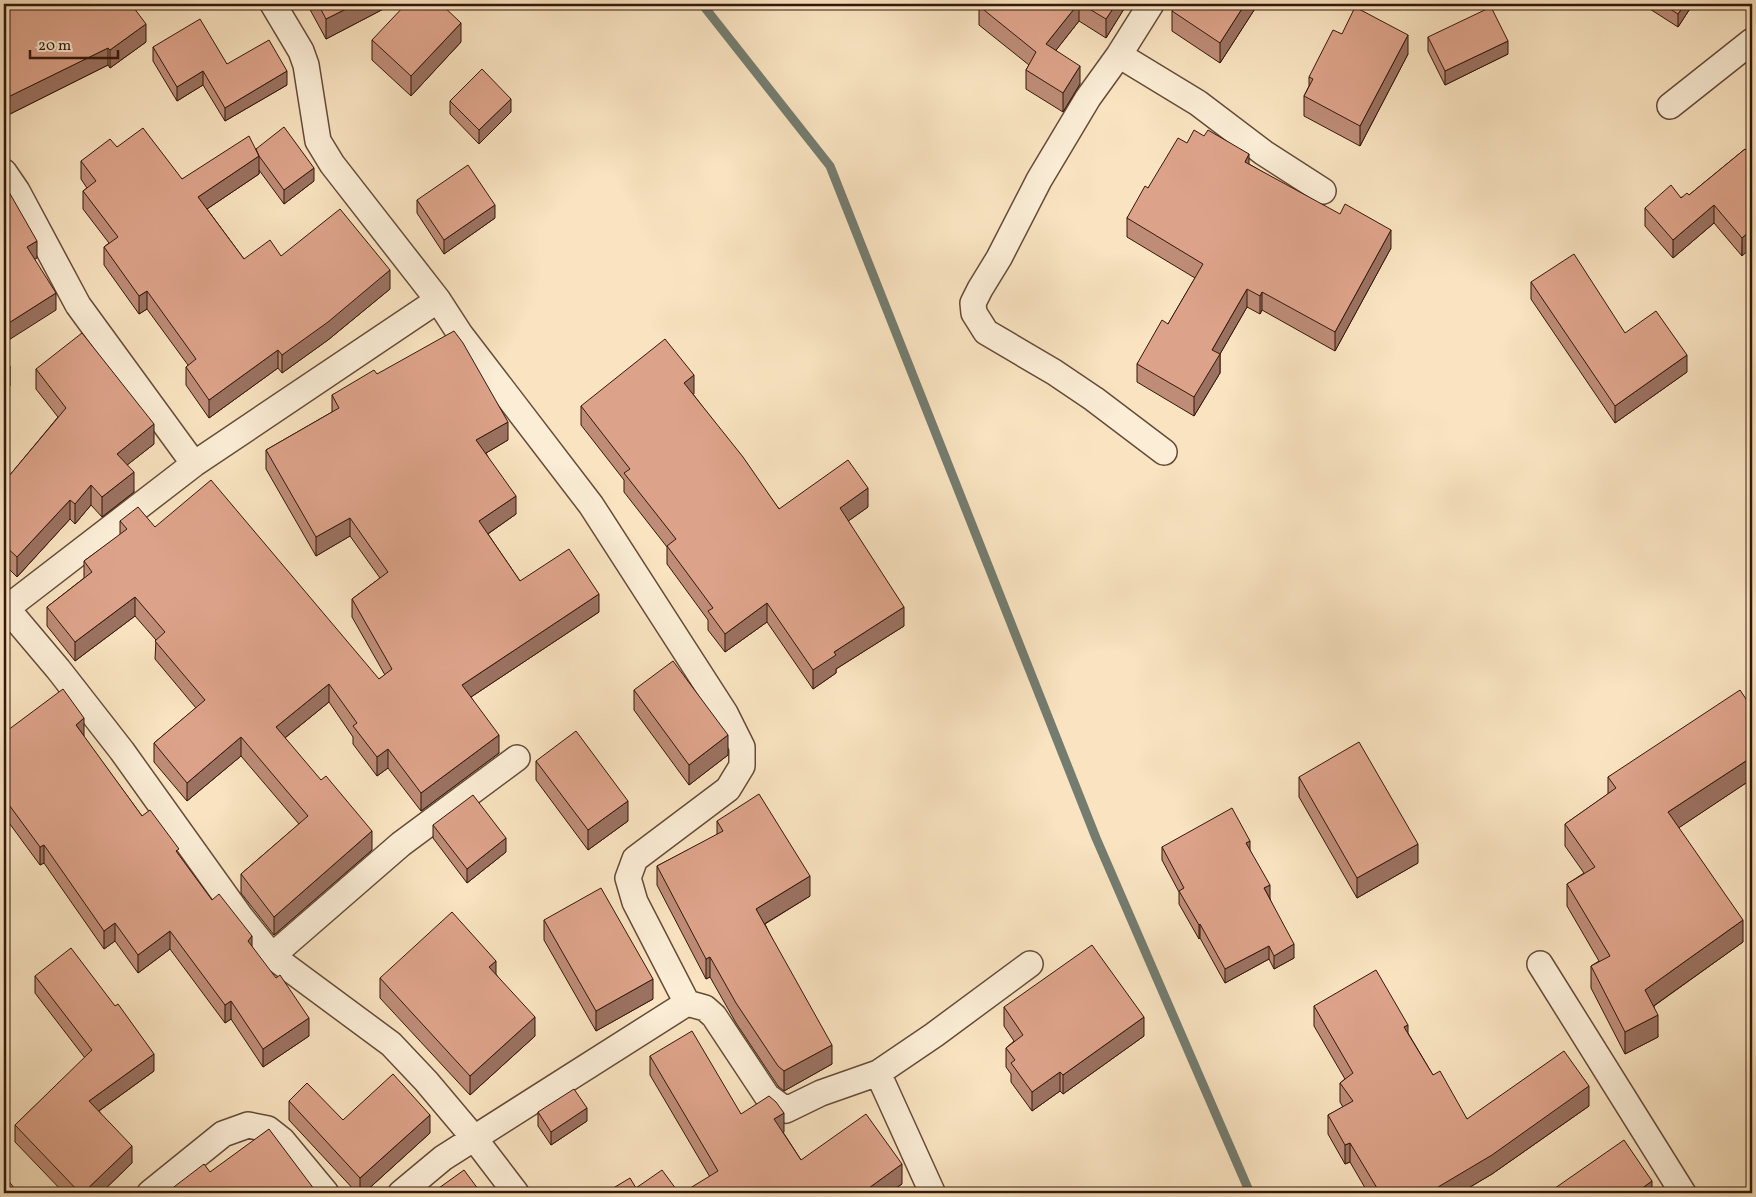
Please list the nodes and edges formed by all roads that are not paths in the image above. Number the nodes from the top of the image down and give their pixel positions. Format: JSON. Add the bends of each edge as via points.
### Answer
{"nodes":[{"id":1,"x":273,"y":4,"type":"edge"},
{"id":2,"x":1151,"y":4,"type":"edge"},
{"id":3,"x":1752,"y":41,"type":"edge"},
{"id":4,"x":1119,"y":55,"type":"junction"},
{"id":5,"x":1670,"y":106,"type":"dead end"},
{"id":6,"x":4,"y":172,"type":"edge"},
{"id":7,"x":1323,"y":191,"type":"dead end"},
{"id":8,"x":438,"y":300,"type":"junction"},
{"id":9,"x":1164,"y":452,"type":"dead end"},
{"id":10,"x":194,"y":464,"type":"junction"},
{"id":11,"x":5,"y":606,"type":"edge"},
{"id":12,"x":517,"y":758,"type":"dead end"},
{"id":13,"x":272,"y":956,"type":"junction"},
{"id":14,"x":1030,"y":964,"type":"dead end"},
{"id":15,"x":1540,"y":964,"type":"dead end"},
{"id":16,"x":687,"y":1003,"type":"junction"},
{"id":17,"x":878,"y":1073,"type":"junction"},
{"id":18,"x":474,"y":1138,"type":"junction"},
{"id":19,"x":150,"y":1193,"type":"edge"},
{"id":20,"x":326,"y":1193,"type":"edge"},
{"id":21,"x":401,"y":1193,"type":"edge"},
{"id":22,"x":516,"y":1193,"type":"edge"},
{"id":23,"x":930,"y":1193,"type":"edge"},
{"id":24,"x":1683,"y":1193,"type":"edge"}],
"edges":[{"from":1,"to":8,"type":"street","via":[[306,65],[318,141],[332,164]]},
{"from":2,"to":4,"type":"street"},
{"from":3,"to":5,"type":"street"},
{"from":4,"to":7,"type":"street","via":[[1198,103],[1264,153]]},
{"from":4,"to":9,"type":"street","via":[[1088,98],[1040,180],[980,289],[974,302],[974,313],[986,332],[1054,372]]},
{"from":6,"to":10,"type":"street","via":[[78,305]]},
{"from":8,"to":10,"type":"street"},
{"from":8,"to":16,"type":"street","via":[[460,334],[591,505],[725,713],[742,747],[742,766],[728,789],[635,859],[628,878],[635,902]]},
{"from":10,"to":11,"type":"street"},
{"from":11,"to":13,"type":"street","via":[[122,751]]},
{"from":12,"to":13,"type":"street","via":[[401,844]]},
{"from":13,"to":18,"type":"street","via":[[391,1044]]},
{"from":14,"to":17,"type":"street"},
{"from":15,"to":24,"type":"street"},
{"from":16,"to":17,"type":"street","via":[[705,1008],[714,1016],[767,1096],[786,1110]]},
{"from":16,"to":18,"type":"street"},
{"from":17,"to":23,"type":"street"},
{"from":18,"to":21,"type":"street","via":[[443,1158]]},
{"from":18,"to":22,"type":"street"},
{"from":19,"to":20,"type":"street","via":[[223,1134],[248,1125],[268,1129],[282,1140]]}]}
